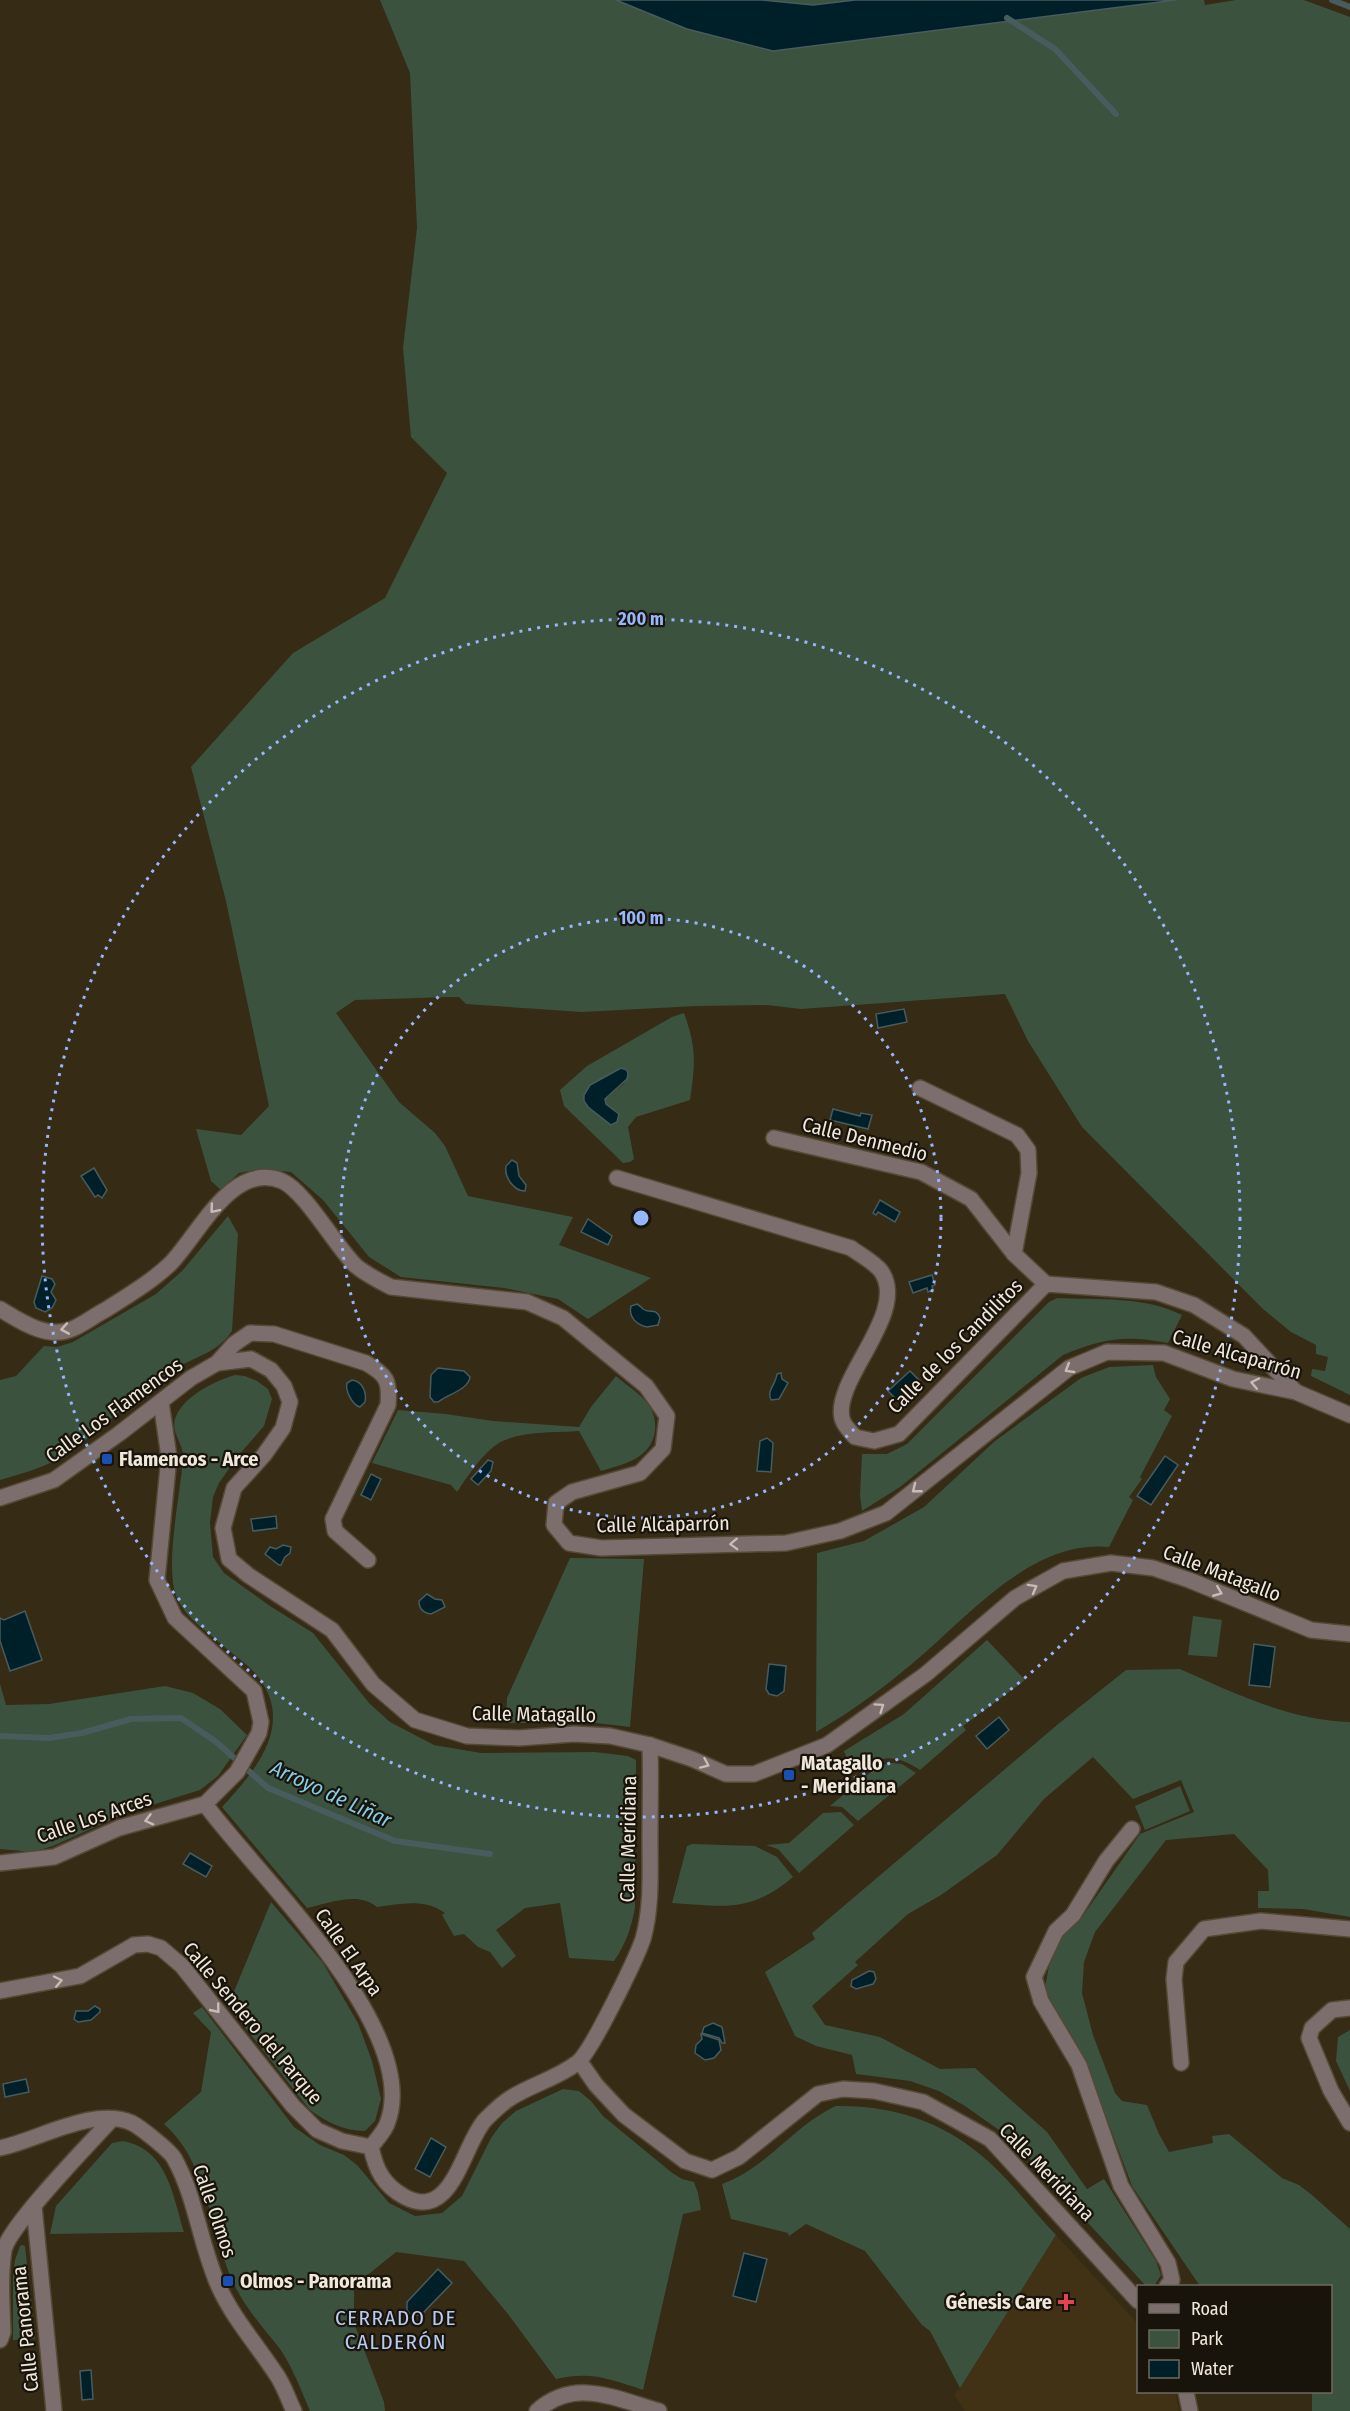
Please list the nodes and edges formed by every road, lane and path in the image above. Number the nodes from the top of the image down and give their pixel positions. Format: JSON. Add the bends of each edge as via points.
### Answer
{"nodes":[{"id":1,"x":920,"y":1088,"type":"dead end"},
{"id":2,"x":774,"y":1138,"type":"dead end"},
{"id":3,"x":617,"y":1178,"type":"dead end"},
{"id":4,"x":1014,"y":1254,"type":"junction"},
{"id":5,"x":1046,"y":1284,"type":"junction"},
{"id":6,"x":0,"y":1309,"type":"edge"},
{"id":7,"x":217,"y":1363,"type":"junction"},
{"id":8,"x":1296,"y":1392,"type":"junction"},
{"id":9,"x":161,"y":1402,"type":"junction"},
{"id":10,"x":1350,"y":1415,"type":"edge"},
{"id":11,"x":0,"y":1498,"type":"edge"},
{"id":12,"x":368,"y":1560,"type":"dead end"},
{"id":13,"x":1350,"y":1634,"type":"edge"},
{"id":14,"x":650,"y":1745,"type":"junction"},
{"id":15,"x":209,"y":1800,"type":"junction"},
{"id":16,"x":1132,"y":1829,"type":"dead end"},
{"id":17,"x":0,"y":1863,"type":"edge"},
{"id":18,"x":1350,"y":1929,"type":"edge"},
{"id":19,"x":0,"y":1990,"type":"edge"},
{"id":20,"x":1350,"y":2008,"type":"edge"},
{"id":21,"x":580,"y":2062,"type":"junction"},
{"id":22,"x":1181,"y":2063,"type":"dead end"},
{"id":23,"x":112,"y":2119,"type":"junction"},
{"id":24,"x":1350,"y":2123,"type":"edge"},
{"id":25,"x":371,"y":2147,"type":"junction"},
{"id":26,"x":0,"y":2148,"type":"edge"},
{"id":27,"x":34,"y":2206,"type":"junction"},
{"id":28,"x":1168,"y":2285,"type":"edge"},
{"id":29,"x":1137,"y":2300,"type":"edge"},
{"id":30,"x":0,"y":2340,"type":"edge"},
{"id":31,"x":1186,"y":2393,"type":"edge"},
{"id":32,"x":54,"y":2411,"type":"edge"},
{"id":33,"x":294,"y":2411,"type":"edge"},
{"id":34,"x":537,"y":2411,"type":"edge"},
{"id":35,"x":659,"y":2411,"type":"edge"},
{"id":36,"x":1190,"y":2411,"type":"edge"}],
"edges":[{"from":1,"to":4,"type":"street","via":[[1017,1135],[1028,1150],[1029,1173]]},
{"from":2,"to":4,"type":"street","name":"Calle Denmedio","via":[[921,1172],[971,1199]]},
{"from":3,"to":5,"type":"street","name":"Calle de los Candilitos","via":[[851,1248],[880,1271],[887,1289],[885,1312],[842,1400],[842,1420],[855,1437],[874,1441],[898,1434]]},
{"from":4,"to":5,"type":"street","name":"Calle Denmedio"},
{"from":5,"to":8,"type":"street","name":"Calle de los Candilitos","via":[[1156,1292],[1194,1305],[1244,1336]]},
{"from":8,"to":6,"type":"street","name":"Calle Alcaparrón","one_way":true,"via":[[1233,1379],[1164,1353],[1107,1352],[1069,1368],[885,1513],[860,1525],[786,1543],[601,1548],[569,1543],[554,1526],[556,1503],[573,1492],[640,1473],[663,1449],[667,1416],[646,1386],[563,1318],[527,1302],[391,1287],[372,1278],[282,1181],[261,1177],[234,1187],[170,1263],[143,1287],[70,1330],[29,1327]]},
{"from":7,"to":9,"type":"street","name":"Calle Los Flamencos"},
{"from":7,"to":12,"type":"street","via":[[250,1333],[274,1334],[380,1371],[389,1386],[388,1405],[333,1519],[335,1531]]},
{"from":7,"to":14,"type":"street","name":"Calle Matagallo","via":[[252,1359],[271,1370],[284,1386],[290,1402],[283,1428],[234,1488],[223,1528],[229,1559],[332,1630],[374,1684],[415,1720],[467,1736],[574,1734],[610,1736]]},
{"from":8,"to":10,"type":"street","name":"Calle Alcaparrón"},
{"from":9,"to":11,"type":"street","name":"Calle Los Flamencos","via":[[54,1480]]},
{"from":9,"to":15,"type":"street","via":[[169,1457],[157,1580],[176,1618],[254,1691],[261,1722],[256,1743],[237,1772]]},
{"from":14,"to":13,"type":"street","name":"Calle Matagallo","one_way":true,"via":[[726,1774],[754,1774],[827,1745],[926,1674],[1015,1598],[1063,1571],[1111,1563],[1153,1568],[1189,1580],[1311,1630]]},
{"from":14,"to":21,"type":"street","name":"Calle Meridiana","via":[[650,1903],[642,1940]]},
{"from":15,"to":17,"type":"street","name":"Calle Los Arces","one_way":true,"via":[[119,1828],[54,1857]]},
{"from":15,"to":25,"type":"street","name":"Calle El Arpa","via":[[351,1984],[375,2031],[390,2073],[392,2099],[387,2125]]},
{"from":16,"to":28,"type":"street","via":[[1073,1915],[1056,1931],[1034,1977],[1041,2001],[1079,2065],[1121,2186],[1168,2263],[1172,2280]]},
{"from":18,"to":22,"type":"street","via":[[1261,1921],[1203,1929],[1176,1962]]},
{"from":19,"to":25,"type":"street","name":"Calle Sendero del Parque","one_way":true,"via":[[80,1976],[134,1945],[161,1948],[182,1966],[293,2106],[317,2130]]},
{"from":20,"to":24,"type":"street","via":[[1332,2010],[1312,2028],[1310,2038],[1331,2091]]},
{"from":21,"to":25,"type":"street","name":"Calle Meridiana","via":[[508,2099],[484,2122],[465,2152],[452,2184],[435,2199],[416,2202],[393,2191],[376,2169]]},
{"from":21,"to":29,"type":"street","name":"Calle Meridiana","via":[[624,2115],[685,2161],[711,2170],[739,2157],[818,2094],[843,2089],[874,2091],[923,2102],[990,2139]]},
{"from":23,"to":26,"type":"street","name":"Calle Olmos","via":[[65,2126]]},
{"from":23,"to":27,"type":"street"},
{"from":23,"to":33,"type":"street","name":"Calle Olmos","via":[[133,2123],[172,2155],[186,2182],[219,2288],[278,2376]]},
{"from":27,"to":30,"type":"street","via":[[4,2247]]},
{"from":27,"to":32,"type":"street","name":"Calle Panorama"},
{"from":31,"to":36,"type":"street"},
{"from":34,"to":35,"type":"street","via":[[567,2393],[591,2393]]}]}
